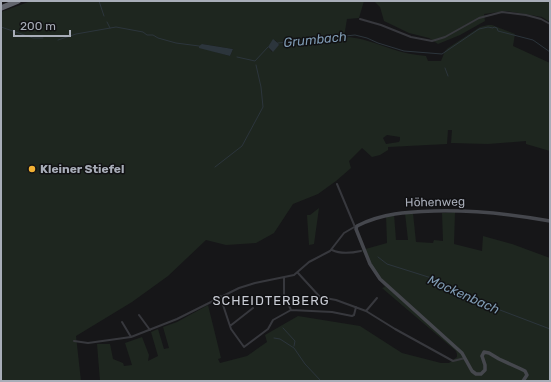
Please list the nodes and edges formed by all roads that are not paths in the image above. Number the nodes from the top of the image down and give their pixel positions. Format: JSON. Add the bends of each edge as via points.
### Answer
{"nodes":[{"id":1,"x":9,"y":1,"type":"edge"},
{"id":2,"x":17,"y":1,"type":"edge"},
{"id":3,"x":1,"y":4,"type":"edge"},
{"id":4,"x":1,"y":8,"type":"edge"},
{"id":5,"x":360,"y":19,"type":"dead end"},
{"id":6,"x":550,"y":24,"type":"edge"},
{"id":7,"x":337,"y":184,"type":"dead end"},
{"id":8,"x":550,"y":221,"type":"edge"},
{"id":9,"x":356,"y":227,"type":"junction"},
{"id":10,"x":362,"y":249,"type":"junction"},
{"id":11,"x":332,"y":250,"type":"junction"},
{"id":12,"x":298,"y":273,"type":"junction"},
{"id":13,"x":284,"y":278,"type":"junction"},
{"id":14,"x":220,"y":296,"type":"junction"},
{"id":15,"x":286,"y":298,"type":"junction"},
{"id":16,"x":377,"y":298,"type":"dead end"},
{"id":17,"x":299,"y":299,"type":"dead end"},
{"id":18,"x":356,"y":307,"type":"junction"},
{"id":19,"x":253,"y":308,"type":"dead end"},
{"id":20,"x":291,"y":310,"type":"junction"},
{"id":21,"x":366,"y":311,"type":"junction"},
{"id":22,"x":139,"y":315,"type":"dead end"},
{"id":23,"x":122,"y":322,"type":"dead end"},
{"id":24,"x":230,"y":326,"type":"junction"},
{"id":25,"x":150,"y":330,"type":"junction"},
{"id":26,"x":131,"y":337,"type":"junction"},
{"id":27,"x":74,"y":341,"type":"dead end"},
{"id":28,"x":465,"y":358,"type":"junction"},
{"id":29,"x":523,"y":381,"type":"edge"}],
"edges":[{"from":1,"to":3,"type":"highway"},
{"from":2,"to":4,"type":"highway"},
{"from":5,"to":6,"type":"street","via":[[381,24],[411,37],[432,41],[446,37],[479,18],[502,12],[526,15]]},
{"from":7,"to":9,"type":"street"},
{"from":8,"to":9,"type":"street","name":"Höhenweg","via":[[499,213],[459,211],[391,214],[371,219]]},
{"from":9,"to":10,"type":"street"},
{"from":9,"to":11,"type":"street","name":"Höhenweg","via":[[344,233]]},
{"from":10,"to":11,"type":"street","via":[[351,253]]},
{"from":10,"to":28,"type":"street","via":[[380,279]]},
{"from":11,"to":12,"type":"street","name":"Höhenweg","via":[[308,262]]},
{"from":12,"to":13,"type":"street","name":"Höhenweg"},
{"from":12,"to":18,"type":"street","via":[[320,297]]},
{"from":13,"to":14,"type":"street","name":"Höhenweg","via":[[255,283]]},
{"from":13,"to":15,"type":"street"},
{"from":14,"to":24,"type":"street"},
{"from":14,"to":25,"type":"street","name":"Höhenweg"},
{"from":15,"to":17,"type":"street"},
{"from":15,"to":20,"type":"street"},
{"from":16,"to":21,"type":"street"},
{"from":18,"to":20,"type":"street","via":[[352,316],[332,312]]},
{"from":18,"to":21,"type":"street"},
{"from":19,"to":24,"type":"street"},
{"from":20,"to":24,"type":"street","via":[[273,320],[268,329],[244,347]]},
{"from":21,"to":28,"type":"street","via":[[451,360]]},
{"from":22,"to":25,"type":"street"},
{"from":23,"to":26,"type":"street"},
{"from":25,"to":26,"type":"street","name":"Höhenweg"},
{"from":26,"to":27,"type":"street","name":"Höhenweg","via":[[88,343]]},
{"from":28,"to":29,"type":"street","via":[[472,371],[478,375],[483,373],[485,368],[482,356],[484,352],[488,352],[525,371],[527,375]]}]}
